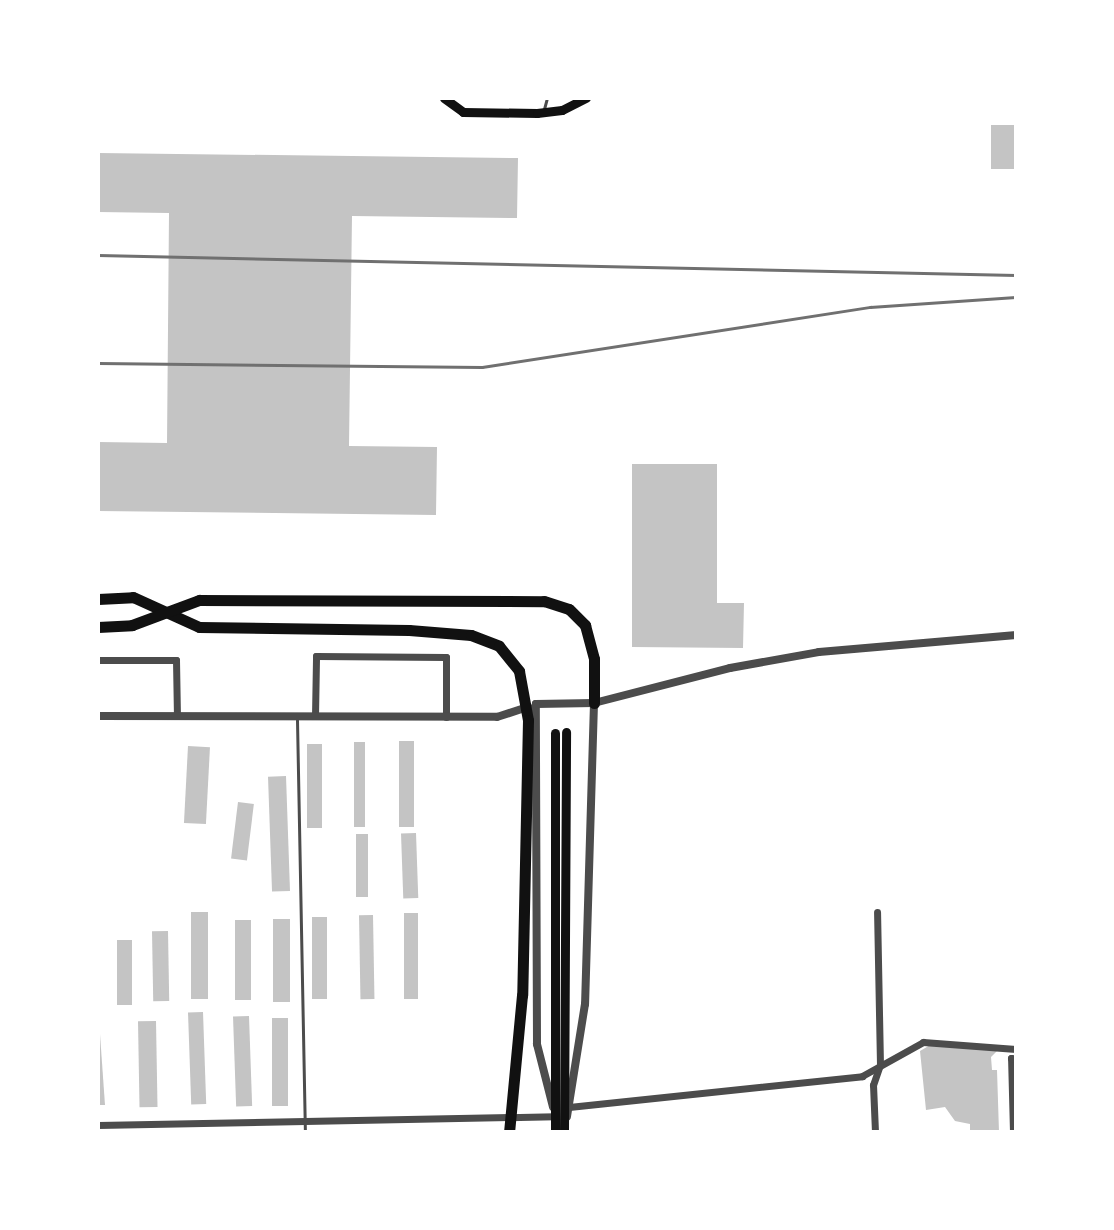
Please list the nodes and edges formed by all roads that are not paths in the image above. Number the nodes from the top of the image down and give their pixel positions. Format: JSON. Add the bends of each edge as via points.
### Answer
{"nodes":[{"id":1,"x":444,"y":98,"type":"edge"},
{"id":2,"x":547,"y":98,"type":"edge"},
{"id":3,"x":586,"y":98,"type":"edge"},
{"id":4,"x":537,"y":113,"type":"junction"},
{"id":5,"x":98,"y":599,"type":"edge"},
{"id":6,"x":165,"y":613,"type":"junction"},
{"id":7,"x":98,"y":627,"type":"edge"},
{"id":8,"x":1016,"y":635,"type":"edge"},
{"id":9,"x":98,"y":660,"type":"edge"},
{"id":10,"x":594,"y":703,"type":"junction"},
{"id":11,"x":536,"y":704,"type":"junction"},
{"id":12,"x":177,"y":715,"type":"junction"},
{"id":13,"x":98,"y":716,"type":"edge"},
{"id":14,"x":296,"y":716,"type":"junction"},
{"id":15,"x":315,"y":716,"type":"junction"},
{"id":16,"x":446,"y":717,"type":"junction"},
{"id":17,"x":877,"y":912,"type":"dead end"},
{"id":18,"x":1016,"y":1049,"type":"edge"},
{"id":19,"x":1016,"y":1059,"type":"edge"},
{"id":20,"x":880,"y":1065,"type":"junction"},
{"id":21,"x":569,"y":1107,"type":"junction"},
{"id":22,"x":555,"y":1116,"type":"junction"},
{"id":23,"x":305,"y":1121,"type":"junction"},
{"id":24,"x":98,"y":1125,"type":"edge"},
{"id":25,"x":561,"y":1131,"type":"edge"},
{"id":26,"x":305,"y":1132,"type":"edge"},
{"id":27,"x":509,"y":1132,"type":"edge"},
{"id":28,"x":875,"y":1132,"type":"edge"},
{"id":29,"x":1013,"y":1132,"type":"edge"}],
"edges":[{"from":1,"to":4,"type":"main road","via":[[463,112]]},
{"from":2,"to":4,"type":"lane"},
{"from":3,"to":4,"type":"main road","via":[[562,110]]},
{"from":5,"to":6,"type":"highway","via":[[133,597]]},
{"from":6,"to":7,"type":"highway","via":[[132,625]]},
{"from":6,"to":10,"type":"highway","via":[[199,600],[544,601],[569,609],[585,625],[594,659]]},
{"from":6,"to":27,"type":"highway","via":[[199,627],[346,627],[471,635],[499,646],[519,671],[528,720],[522,995]]},
{"from":8,"to":10,"type":"street","via":[[819,652],[730,668]]},
{"from":9,"to":12,"type":"street","via":[[176,660]]},
{"from":10,"to":11,"type":"street"},
{"from":10,"to":21,"type":"street","via":[[585,1004]]},
{"from":11,"to":16,"type":"street","via":[[497,717]]},
{"from":11,"to":22,"type":"street","via":[[537,1044]]},
{"from":12,"to":13,"type":"street"},
{"from":12,"to":14,"type":"street"},
{"from":14,"to":15,"type":"street"},
{"from":14,"to":23,"type":"lane"},
{"from":15,"to":16,"type":"street"},
{"from":15,"to":16,"type":"street","via":[[316,656],[330,656],[446,657]]},
{"from":17,"to":20,"type":"street"},
{"from":18,"to":20,"type":"street","via":[[923,1042]]},
{"from":19,"to":29,"type":"street","via":[[1011,1058]]},
{"from":20,"to":21,"type":"street","via":[[862,1076],[840,1079]]},
{"from":20,"to":28,"type":"street","via":[[873,1085]]},
{"from":21,"to":25,"type":"street"},
{"from":22,"to":23,"type":"street"},
{"from":22,"to":25,"type":"main road"},
{"from":22,"to":25,"type":"main road","via":[[561,732]]},
{"from":23,"to":24,"type":"street"},
{"from":23,"to":26,"type":"lane"}]}
